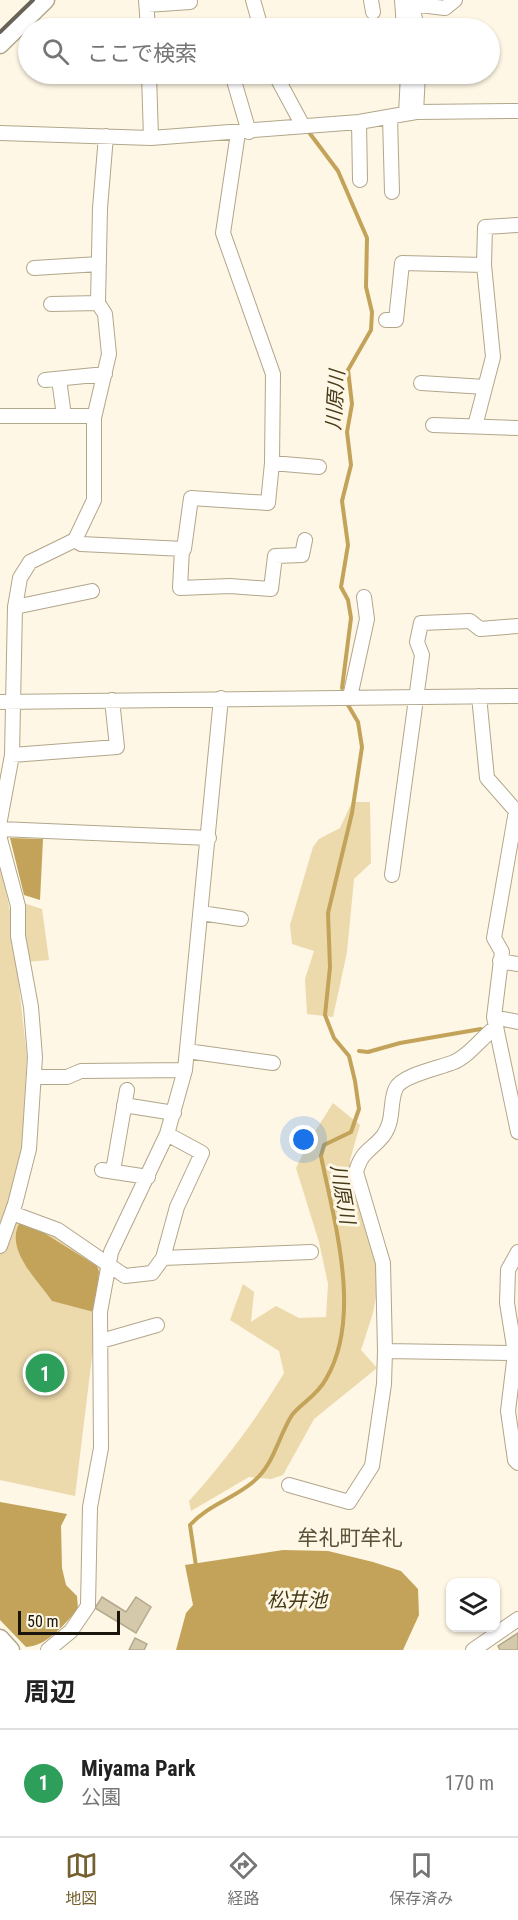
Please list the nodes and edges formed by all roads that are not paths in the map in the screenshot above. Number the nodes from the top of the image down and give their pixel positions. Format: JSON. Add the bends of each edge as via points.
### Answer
{"nodes":[{"id":1,"x":46,"y":0,"type":"edge"},
{"id":2,"x":253,"y":0,"type":"edge"},
{"id":3,"x":455,"y":0,"type":"edge"},
{"id":4,"x":408,"y":1,"type":"edge"},
{"id":5,"x":190,"y":2,"type":"dead end"},
{"id":6,"x":147,"y":3,"type":"edge"},
{"id":7,"x":28,"y":18,"type":"edge"},
{"id":8,"x":148,"y":18,"type":"edge"},
{"id":9,"x":258,"y":18,"type":"edge"},
{"id":10,"x":405,"y":18,"type":"edge"},
{"id":11,"x":414,"y":18,"type":"edge"},
{"id":12,"x":18,"y":27,"type":"edge"},
{"id":13,"x":0,"y":45,"type":"edge"},
{"id":14,"x":149,"y":84,"type":"edge"},
{"id":15,"x":234,"y":84,"type":"edge"},
{"id":16,"x":280,"y":84,"type":"edge"},
{"id":17,"x":409,"y":84,"type":"edge"},
{"id":18,"x":416,"y":84,"type":"edge"},
{"id":19,"x":518,"y":111,"type":"edge"},
{"id":20,"x":411,"y":113,"type":"junction"},
{"id":21,"x":390,"y":117,"type":"junction"},
{"id":22,"x":359,"y":122,"type":"junction"},
{"id":23,"x":303,"y":126,"type":"junction"},
{"id":24,"x":0,"y":133,"type":"edge"},
{"id":25,"x":243,"y":133,"type":"junction"},
{"id":26,"x":106,"y":136,"type":"junction"},
{"id":27,"x":151,"y":138,"type":"junction"},
{"id":28,"x":360,"y":180,"type":"dead end"},
{"id":29,"x":392,"y":192,"type":"dead end"},
{"id":30,"x":518,"y":225,"type":"edge"},
{"id":31,"x":99,"y":264,"type":"junction"},
{"id":32,"x":484,"y":265,"type":"junction"},
{"id":33,"x":34,"y":268,"type":"dead end"},
{"id":34,"x":98,"y":303,"type":"junction"},
{"id":35,"x":51,"y":304,"type":"dead end"},
{"id":36,"x":386,"y":320,"type":"dead end"},
{"id":37,"x":105,"y":374,"type":"junction"},
{"id":38,"x":422,"y":383,"type":"dead end"},
{"id":39,"x":485,"y":387,"type":"junction"},
{"id":40,"x":0,"y":416,"type":"edge"},
{"id":41,"x":64,"y":416,"type":"junction"},
{"id":42,"x":94,"y":416,"type":"junction"},
{"id":43,"x":433,"y":425,"type":"dead end"},
{"id":44,"x":475,"y":426,"type":"junction"},
{"id":45,"x":518,"y":428,"type":"edge"},
{"id":46,"x":272,"y":463,"type":"junction"},
{"id":47,"x":319,"y":468,"type":"dead end"},
{"id":48,"x":75,"y":540,"type":"junction"},
{"id":49,"x":304,"y":540,"type":"dead end"},
{"id":50,"x":182,"y":549,"type":"junction"},
{"id":51,"x":92,"y":591,"type":"dead end"},
{"id":52,"x":364,"y":597,"type":"dead end"},
{"id":53,"x":15,"y":607,"type":"junction"},
{"id":54,"x":518,"y":626,"type":"edge"},
{"id":55,"x":479,"y":696,"type":"junction"},
{"id":56,"x":518,"y":696,"type":"edge"},
{"id":57,"x":351,"y":697,"type":"junction"},
{"id":58,"x":417,"y":697,"type":"junction"},
{"id":59,"x":221,"y":698,"type":"junction"},
{"id":60,"x":112,"y":700,"type":"junction"},
{"id":61,"x":15,"y":701,"type":"junction"},
{"id":62,"x":0,"y":702,"type":"edge"},
{"id":63,"x":12,"y":755,"type":"junction"},
{"id":64,"x":4,"y":768,"type":"edge"},
{"id":65,"x":0,"y":819,"type":"edge"},
{"id":66,"x":0,"y":829,"type":"edge"},
{"id":67,"x":209,"y":837,"type":"junction"},
{"id":68,"x":0,"y":838,"type":"edge"},
{"id":69,"x":392,"y":875,"type":"dead end"},
{"id":70,"x":201,"y":914,"type":"junction"},
{"id":71,"x":241,"y":919,"type":"dead end"},
{"id":72,"x":500,"y":961,"type":"junction"},
{"id":73,"x":518,"y":964,"type":"edge"},
{"id":74,"x":495,"y":1022,"type":"junction"},
{"id":75,"x":518,"y":1022,"type":"edge"},
{"id":76,"x":187,"y":1051,"type":"junction"},
{"id":77,"x":273,"y":1063,"type":"dead end"},
{"id":78,"x":185,"y":1070,"type":"junction"},
{"id":79,"x":34,"y":1077,"type":"junction"},
{"id":80,"x":127,"y":1090,"type":"dead end"},
{"id":81,"x":124,"y":1105,"type":"junction"},
{"id":82,"x":174,"y":1113,"type":"junction"},
{"id":83,"x":518,"y":1128,"type":"edge"},
{"id":84,"x":167,"y":1134,"type":"junction"},
{"id":85,"x":148,"y":1177,"type":"junction"},
{"id":86,"x":12,"y":1213,"type":"junction"},
{"id":87,"x":0,"y":1246,"type":"edge"},
{"id":88,"x":311,"y":1251,"type":"dead end"},
{"id":89,"x":518,"y":1252,"type":"edge"},
{"id":90,"x":163,"y":1258,"type":"junction"},
{"id":91,"x":108,"y":1265,"type":"junction"},
{"id":92,"x":157,"y":1325,"type":"dead end"},
{"id":93,"x":100,"y":1341,"type":"junction"},
{"id":94,"x":385,"y":1351,"type":"junction"},
{"id":95,"x":515,"y":1353,"type":"junction"},
{"id":96,"x":518,"y":1463,"type":"edge"},
{"id":97,"x":289,"y":1485,"type":"dead end"},
{"id":98,"x":518,"y":1619,"type":"edge"},
{"id":99,"x":48,"y":1650,"type":"edge"},
{"id":100,"x":473,"y":1650,"type":"edge"}],
"edges":[{"from":1,"to":7,"type":"street"},
{"from":2,"to":9,"type":"street"},
{"from":3,"to":4,"type":"street","via":[[445,8]]},
{"from":4,"to":10,"type":"street"},
{"from":4,"to":11,"type":"street"},
{"from":5,"to":6,"type":"street"},
{"from":6,"to":8,"type":"street"},
{"from":12,"to":13,"type":"street"},
{"from":14,"to":27,"type":"street"},
{"from":15,"to":25,"type":"street"},
{"from":16,"to":23,"type":"street"},
{"from":17,"to":20,"type":"street"},
{"from":18,"to":20,"type":"street"},
{"from":19,"to":20,"type":"street"},
{"from":20,"to":21,"type":"street"},
{"from":21,"to":22,"type":"street"},
{"from":21,"to":29,"type":"street"},
{"from":22,"to":23,"type":"street"},
{"from":22,"to":28,"type":"street"},
{"from":23,"to":25,"type":"street"},
{"from":24,"to":26,"type":"street"},
{"from":25,"to":27,"type":"street"},
{"from":25,"to":46,"type":"street","via":[[223,233],[273,374]]},
{"from":26,"to":27,"type":"street"},
{"from":26,"to":31,"type":"street"},
{"from":30,"to":32,"type":"street","via":[[486,227]]},
{"from":31,"to":33,"type":"street"},
{"from":31,"to":34,"type":"street"},
{"from":32,"to":36,"type":"street","via":[[402,263],[396,320]]},
{"from":32,"to":39,"type":"street","via":[[493,357]]},
{"from":34,"to":35,"type":"street"},
{"from":34,"to":37,"type":"street","via":[[105,314],[109,354]]},
{"from":37,"to":41,"type":"street","via":[[52,380]]},
{"from":37,"to":42,"type":"street"},
{"from":38,"to":39,"type":"street","via":[[436,379]]},
{"from":39,"to":44,"type":"street"},
{"from":40,"to":41,"type":"street"},
{"from":41,"to":42,"type":"street"},
{"from":42,"to":48,"type":"street","via":[[94,500]]},
{"from":43,"to":44,"type":"street"},
{"from":44,"to":45,"type":"street"},
{"from":46,"to":47,"type":"street"},
{"from":46,"to":50,"type":"street","via":[[268,503],[191,498]]},
{"from":48,"to":50,"type":"street","via":[[81,544]]},
{"from":48,"to":53,"type":"street","via":[[30,562],[20,578]]},
{"from":49,"to":50,"type":"street","via":[[302,555],[275,556],[271,589],[180,588]]},
{"from":51,"to":53,"type":"street"},
{"from":52,"to":57,"type":"street","via":[[367,619]]},
{"from":53,"to":61,"type":"street"},
{"from":54,"to":58,"type":"street","via":[[480,629],[470,621],[422,623],[417,642],[422,655]]},
{"from":55,"to":56,"type":"street"},
{"from":55,"to":58,"type":"street"},
{"from":55,"to":72,"type":"street","via":[[487,778],[516,811],[494,938],[502,952]]},
{"from":57,"to":58,"type":"street"},
{"from":57,"to":59,"type":"street"},
{"from":58,"to":69,"type":"street"},
{"from":59,"to":60,"type":"street"},
{"from":59,"to":67,"type":"street"},
{"from":60,"to":61,"type":"street"},
{"from":60,"to":63,"type":"street","via":[[117,747]]},
{"from":61,"to":62,"type":"street"},
{"from":61,"to":63,"type":"street"},
{"from":63,"to":64,"type":"street"},
{"from":64,"to":65,"type":"street"},
{"from":66,"to":67,"type":"street"},
{"from":67,"to":70,"type":"street"},
{"from":68,"to":79,"type":"street","via":[[18,906],[18,936],[31,1007]]},
{"from":70,"to":71,"type":"street"},
{"from":70,"to":76,"type":"street"},
{"from":72,"to":73,"type":"street"},
{"from":72,"to":74,"type":"street"},
{"from":74,"to":75,"type":"street"},
{"from":74,"to":83,"type":"street"},
{"from":74,"to":94,"type":"street","via":[[457,1061],[405,1079],[395,1088],[390,1124],[382,1138],[359,1160],[356,1172],[383,1263]]},
{"from":76,"to":77,"type":"street"},
{"from":76,"to":78,"type":"street"},
{"from":78,"to":79,"type":"street","via":[[81,1071],[67,1077]]},
{"from":78,"to":82,"type":"street"},
{"from":79,"to":86,"type":"street","via":[[29,1149]]},
{"from":80,"to":81,"type":"street"},
{"from":81,"to":82,"type":"street"},
{"from":81,"to":85,"type":"street","via":[[108,1170]]},
{"from":82,"to":84,"type":"street"},
{"from":84,"to":85,"type":"street"},
{"from":84,"to":90,"type":"street","via":[[202,1153],[177,1207]]},
{"from":85,"to":91,"type":"street","via":[[126,1218]]},
{"from":86,"to":87,"type":"street"},
{"from":86,"to":91,"type":"street","via":[[58,1230]]},
{"from":88,"to":90,"type":"street"},
{"from":89,"to":95,"type":"street","via":[[508,1269],[507,1303]]},
{"from":90,"to":91,"type":"street","via":[[152,1274],[125,1276]]},
{"from":91,"to":93,"type":"street","via":[[100,1312]]},
{"from":92,"to":93,"type":"street"},
{"from":93,"to":99,"type":"street","via":[[101,1448],[90,1508],[88,1606],[71,1631]]},
{"from":94,"to":95,"type":"street"},
{"from":94,"to":97,"type":"street","via":[[372,1467],[349,1502]]},
{"from":95,"to":96,"type":"street","via":[[508,1411]]},
{"from":98,"to":100,"type":"street"}]}
